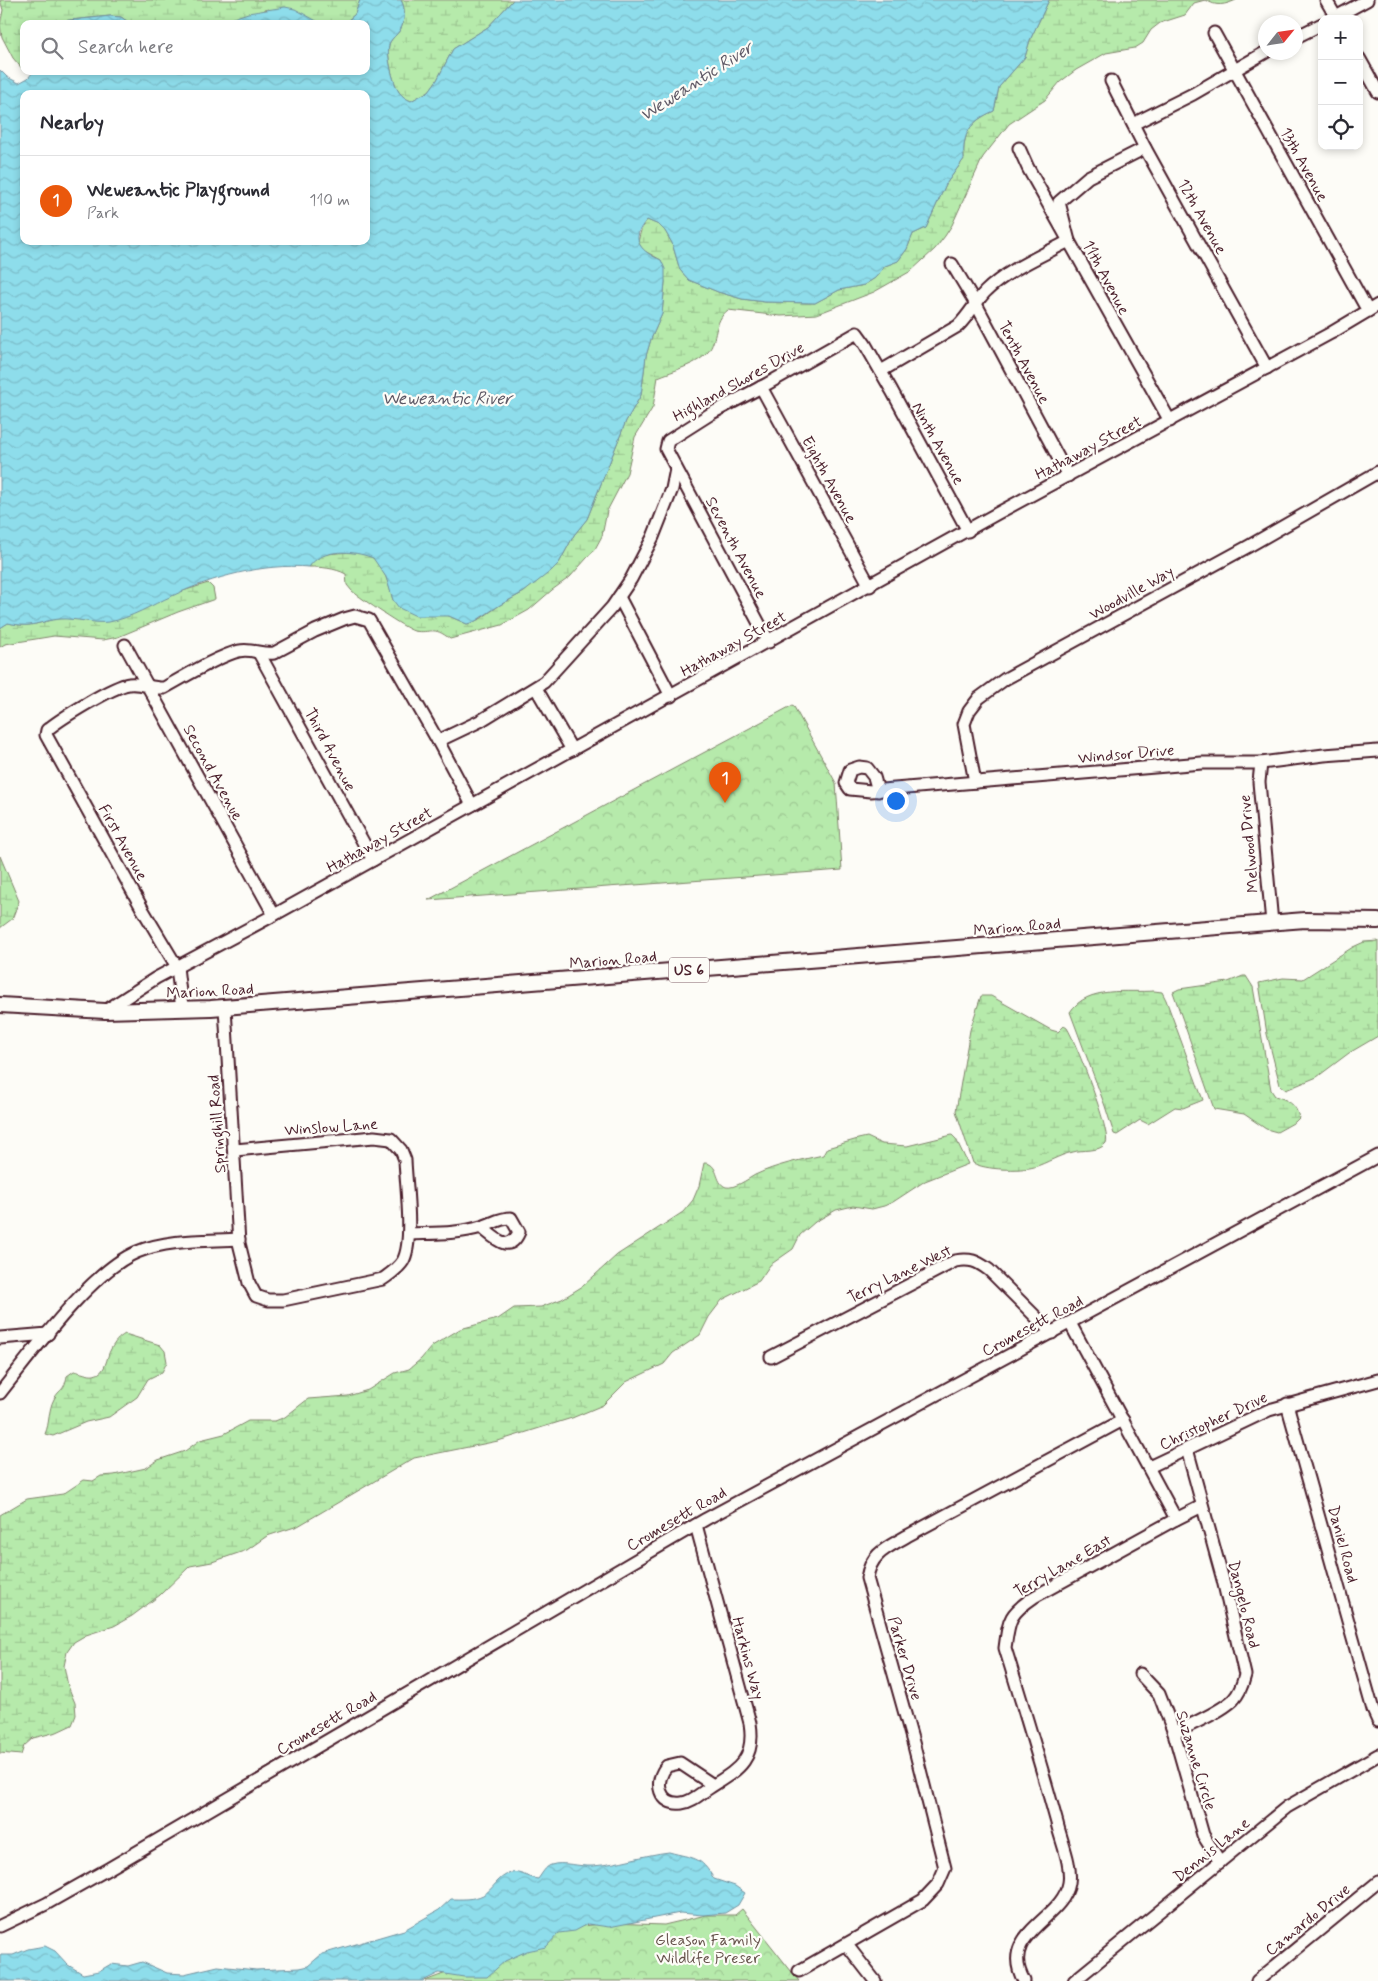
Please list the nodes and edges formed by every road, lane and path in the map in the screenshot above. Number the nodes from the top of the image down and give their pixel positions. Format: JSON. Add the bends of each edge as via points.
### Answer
{"nodes":[{"id":1,"x":1326,"y":0,"type":"edge"},
{"id":2,"x":1367,"y":0,"type":"edge"},
{"id":3,"x":1334,"y":15,"type":"edge"},
{"id":4,"x":1340,"y":15,"type":"edge"},
{"id":5,"x":1318,"y":26,"type":"edge"},
{"id":6,"x":1214,"y":33,"type":"dead end"},
{"id":7,"x":1303,"y":34,"type":"edge"},
{"id":8,"x":1258,"y":57,"type":"edge"},
{"id":9,"x":1360,"y":60,"type":"edge"},
{"id":10,"x":1236,"y":70,"type":"junction"},
{"id":11,"x":1111,"y":81,"type":"dead end"},
{"id":12,"x":1378,"y":92,"type":"edge"},
{"id":13,"x":1133,"y":124,"type":"junction"},
{"id":14,"x":1019,"y":148,"type":"dead end"},
{"id":15,"x":1145,"y":148,"type":"junction"},
{"id":16,"x":1069,"y":241,"type":"junction"},
{"id":17,"x":952,"y":264,"type":"dead end"},
{"id":18,"x":976,"y":304,"type":"junction"},
{"id":19,"x":1378,"y":305,"type":"edge"},
{"id":20,"x":1368,"y":311,"type":"junction"},
{"id":21,"x":1267,"y":368,"type":"junction"},
{"id":22,"x":881,"y":371,"type":"junction"},
{"id":23,"x":761,"y":387,"type":"junction"},
{"id":24,"x":1170,"y":421,"type":"junction"},
{"id":25,"x":676,"y":469,"type":"junction"},
{"id":26,"x":1378,"y":472,"type":"edge"},
{"id":27,"x":1068,"y":476,"type":"junction"},
{"id":28,"x":968,"y":530,"type":"junction"},
{"id":29,"x":870,"y":586,"type":"junction"},
{"id":30,"x":619,"y":597,"type":"junction"},
{"id":31,"x":769,"y":642,"type":"junction"},
{"id":32,"x":126,"y":645,"type":"dead end"},
{"id":33,"x":259,"y":653,"type":"junction"},
{"id":34,"x":148,"y":686,"type":"junction"},
{"id":35,"x":536,"y":688,"type":"junction"},
{"id":36,"x":671,"y":696,"type":"junction"},
{"id":37,"x":438,"y":741,"type":"junction"},
{"id":38,"x":572,"y":750,"type":"junction"},
{"id":39,"x":1378,"y":751,"type":"edge"},
{"id":40,"x":1261,"y":763,"type":"junction"},
{"id":41,"x":975,"y":782,"type":"junction"},
{"id":42,"x":878,"y":791,"type":"dead end"},
{"id":43,"x":472,"y":805,"type":"junction"},
{"id":44,"x":373,"y":860,"type":"junction"},
{"id":45,"x":274,"y":915,"type":"junction"},
{"id":46,"x":1378,"y":921,"type":"edge"},
{"id":47,"x":1272,"y":923,"type":"junction"},
{"id":48,"x":177,"y":967,"type":"junction"},
{"id":49,"x":0,"y":1005,"type":"edge"},
{"id":50,"x":225,"y":1008,"type":"junction"},
{"id":51,"x":185,"y":1009,"type":"junction"},
{"id":52,"x":105,"y":1011,"type":"junction"},
{"id":53,"x":235,"y":1150,"type":"junction"},
{"id":54,"x":1378,"y":1156,"type":"edge"},
{"id":55,"x":481,"y":1227,"type":"dead end"},
{"id":56,"x":409,"y":1234,"type":"junction"},
{"id":57,"x":239,"y":1239,"type":"junction"},
{"id":58,"x":1070,"y":1323,"type":"junction"},
{"id":59,"x":1052,"y":1332,"type":"junction"},
{"id":60,"x":48,"y":1334,"type":"junction"},
{"id":61,"x":0,"y":1338,"type":"edge"},
{"id":62,"x":771,"y":1358,"type":"dead end"},
{"id":63,"x":1378,"y":1380,"type":"edge"},
{"id":64,"x":0,"y":1393,"type":"edge"},
{"id":65,"x":1287,"y":1404,"type":"junction"},
{"id":66,"x":1123,"y":1420,"type":"junction"},
{"id":67,"x":1187,"y":1449,"type":"junction"},
{"id":68,"x":1149,"y":1467,"type":"junction"},
{"id":69,"x":1202,"y":1506,"type":"junction"},
{"id":70,"x":1176,"y":1518,"type":"junction"},
{"id":71,"x":696,"y":1525,"type":"junction"},
{"id":72,"x":1140,"y":1674,"type":"dead end"},
{"id":73,"x":1378,"y":1721,"type":"edge"},
{"id":74,"x":1174,"y":1733,"type":"junction"},
{"id":75,"x":1378,"y":1755,"type":"edge"},
{"id":76,"x":714,"y":1786,"type":"junction"},
{"id":77,"x":1220,"y":1862,"type":"junction"},
{"id":78,"x":1378,"y":1882,"type":"edge"},
{"id":79,"x":0,"y":1926,"type":"edge"},
{"id":80,"x":847,"y":1945,"type":"junction"},
{"id":81,"x":799,"y":1971,"type":"dead end"},
{"id":82,"x":876,"y":1981,"type":"edge"},
{"id":83,"x":1024,"y":1981,"type":"edge"},
{"id":84,"x":1074,"y":1981,"type":"edge"},
{"id":85,"x":1257,"y":1981,"type":"edge"}],
"edges":[{"from":1,"to":3,"type":"street"},
{"from":2,"to":4,"type":"street"},
{"from":5,"to":7,"type":"street"},
{"from":6,"to":10,"type":"street","name":"13th Avenue"},
{"from":8,"to":10,"type":"street"},
{"from":9,"to":12,"type":"street"},
{"from":10,"to":13,"type":"street"},
{"from":10,"to":20,"type":"street","name":"13th Avenue"},
{"from":11,"to":13,"type":"street","name":"12th Avenue"},
{"from":13,"to":15,"type":"street","name":"12th Avenue"},
{"from":14,"to":16,"type":"street","name":"11th Avenue"},
{"from":15,"to":16,"type":"street","via":[[1088,178],[1059,202]]},
{"from":15,"to":21,"type":"street","name":"12th Avenue"},
{"from":16,"to":18,"type":"street","via":[[997,282]]},
{"from":16,"to":24,"type":"street","name":"11th Avenue"},
{"from":17,"to":18,"type":"street","name":"Tenth Avenue"},
{"from":18,"to":22,"type":"street","via":[[958,326]]},
{"from":18,"to":27,"type":"street","name":"Tenth Avenue"},
{"from":19,"to":20,"type":"street","name":"Hathaway Street"},
{"from":20,"to":21,"type":"street","name":"Hathaway Street"},
{"from":21,"to":24,"type":"street","name":"Hathaway Street"},
{"from":22,"to":23,"type":"street","name":"Highland Shores Drive","via":[[857,333]]},
{"from":22,"to":28,"type":"street","name":"Ninth Avenue"},
{"from":23,"to":25,"type":"street","name":"Highland Shores Drive","via":[[668,441],[666,449]]},
{"from":23,"to":29,"type":"street","name":"Eighth Avenue"},
{"from":24,"to":27,"type":"street","name":"Hathaway Street"},
{"from":25,"to":30,"type":"street","via":[[672,489],[653,537]]},
{"from":25,"to":31,"type":"street","name":"Seventh Avenue"},
{"from":26,"to":41,"type":"street","name":"Woodville Way","via":[[1005,679],[979,698],[964,724]]},
{"from":27,"to":28,"type":"street","name":"Hathaway Street"},
{"from":28,"to":29,"type":"street","name":"Hathaway Street"},
{"from":29,"to":31,"type":"street","name":"Hathaway Street"},
{"from":30,"to":35,"type":"street","via":[[578,646]]},
{"from":30,"to":36,"type":"street"},
{"from":31,"to":36,"type":"street","name":"Hathaway Street"},
{"from":32,"to":34,"type":"street","name":"Second Avenue"},
{"from":33,"to":34,"type":"street","via":[[241,650],[164,688]]},
{"from":33,"to":37,"type":"street","via":[[274,653],[315,631],[355,616],[369,620]]},
{"from":33,"to":44,"type":"street","name":"Third Avenue"},
{"from":34,"to":45,"type":"street","name":"Second Avenue"},
{"from":34,"to":48,"type":"street","name":"First Avenue","via":[[123,685],[85,705],[47,730],[46,735]]},
{"from":35,"to":37,"type":"street"},
{"from":35,"to":38,"type":"street"},
{"from":36,"to":38,"type":"street","name":"Hathaway Street"},
{"from":37,"to":43,"type":"street"},
{"from":38,"to":43,"type":"street","name":"Hathaway Street"},
{"from":39,"to":40,"type":"street","name":"Windsor Drive"},
{"from":40,"to":41,"type":"street","name":"Windsor Drive","via":[[1202,763]]},
{"from":40,"to":47,"type":"street","name":"Melwood Drive","via":[[1259,782]]},
{"from":41,"to":42,"type":"street","name":"Windsor Drive"},
{"from":43,"to":44,"type":"street","name":"Hathaway Street"},
{"from":44,"to":45,"type":"street","name":"Hathaway Street"},
{"from":45,"to":48,"type":"street","name":"Hathaway Street"},
{"from":46,"to":47,"type":"main road","name":"Marion Road","number":"US 6"},
{"from":47,"to":50,"type":"main road","name":"Marion Road","number":"US 6"},
{"from":48,"to":51,"type":"street"},
{"from":48,"to":52,"type":"street","name":"Hathaway Street"},
{"from":49,"to":52,"type":"main road","name":"Marion Road","number":"US 6"},
{"from":50,"to":51,"type":"main road","name":"Marion Road","number":"US 6"},
{"from":50,"to":53,"type":"street","name":"Springhill Road"},
{"from":51,"to":52,"type":"main road","name":"Marion Road","number":"US 6"},
{"from":53,"to":56,"type":"street","name":"Winslow Lane","via":[[374,1137],[391,1139],[405,1160]]},
{"from":53,"to":57,"type":"street","name":"Springhill Road"},
{"from":54,"to":58,"type":"street","name":"Cromesett Road"},
{"from":55,"to":56,"type":"street"},
{"from":56,"to":57,"type":"street","name":"Winslow Lane","via":[[403,1260],[383,1279],[283,1300],[256,1296],[248,1283]]},
{"from":57,"to":60,"type":"street","via":[[164,1245],[121,1260],[66,1312]]},
{"from":58,"to":59,"type":"street","name":"Cromesett Road"},
{"from":58,"to":66,"type":"street"},
{"from":59,"to":62,"type":"street","name":"Terry Lane West","via":[[989,1270],[978,1261],[968,1259],[956,1261]]},
{"from":59,"to":71,"type":"street","name":"Cromesett Road"},
{"from":60,"to":61,"type":"street"},
{"from":60,"to":64,"type":"street"},
{"from":63,"to":65,"type":"street","name":"Christopher Drive"},
{"from":65,"to":67,"type":"street","name":"Christopher Drive"},
{"from":65,"to":73,"type":"street","name":"Daniel Road"},
{"from":66,"to":68,"type":"street"},
{"from":66,"to":80,"type":"street","name":"Parker Drive","via":[[907,1536],[880,1552],[869,1567],[867,1578],[945,1868],[938,1884],[923,1900]]},
{"from":67,"to":68,"type":"street","name":"Christopher Drive"},
{"from":67,"to":69,"type":"street","name":"Dangelo Road"},
{"from":68,"to":70,"type":"street"},
{"from":69,"to":70,"type":"street","name":"Terry Lane East"},
{"from":69,"to":74,"type":"street","name":"Dangelo Road","via":[[1245,1675],[1233,1700]]},
{"from":70,"to":83,"type":"street","name":"Terry Lane East","via":[[1034,1597],[1021,1606],[1008,1624],[1005,1648],[1053,1809],[1070,1880],[1061,1899],[1024,1939],[1016,1960]]},
{"from":71,"to":76,"type":"street","name":"Harkins Way","via":[[752,1736],[751,1747],[742,1764]]},
{"from":71,"to":79,"type":"street","name":"Cromesett Road","via":[[92,1878]]},
{"from":72,"to":74,"type":"street","name":"Suzanne Circle","via":[[1159,1694]]},
{"from":74,"to":77,"type":"street","name":"Suzanne Circle","via":[[1203,1835]]},
{"from":75,"to":77,"type":"street","name":"Dennis Lane","via":[[1287,1807]]},
{"from":76,"to":76,"type":"street","name":"Harkins Way","via":[[689,1801],[677,1803],[664,1797],[659,1778],[667,1766],[680,1763]]},
{"from":77,"to":84,"type":"street","name":"Dennis Lane"},
{"from":78,"to":85,"type":"street","name":"Camardo Drive"},
{"from":80,"to":81,"type":"street","name":"Parker Drive"},
{"from":80,"to":82,"type":"street"}]}
